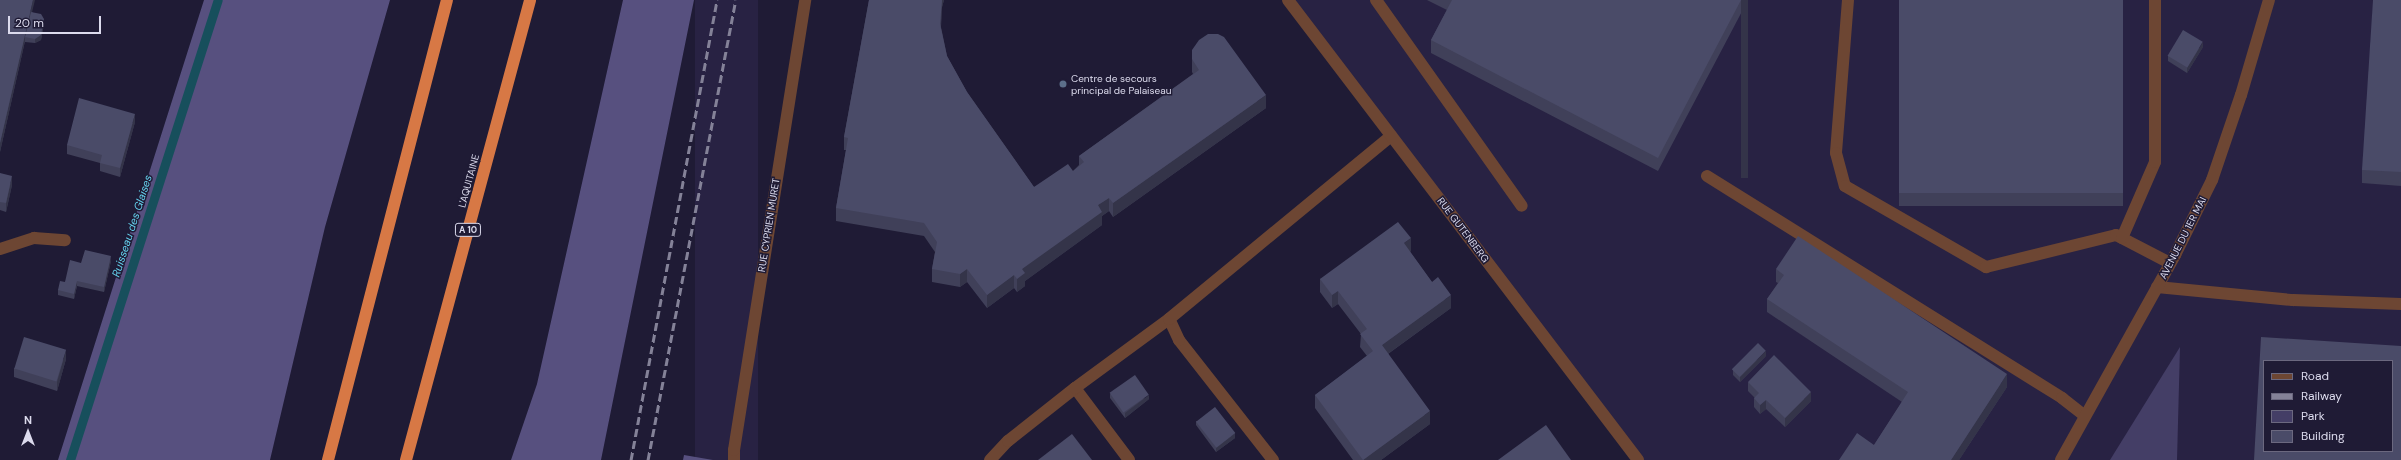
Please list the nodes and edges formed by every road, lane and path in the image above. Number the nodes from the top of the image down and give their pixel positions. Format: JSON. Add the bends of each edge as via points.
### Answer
{"nodes":[{"id":1,"x":447,"y":0,"type":"edge"},
{"id":2,"x":530,"y":0,"type":"edge"},
{"id":3,"x":804,"y":0,"type":"edge"},
{"id":4,"x":1288,"y":0,"type":"edge"},
{"id":5,"x":1376,"y":0,"type":"edge"},
{"id":6,"x":1848,"y":0,"type":"edge"},
{"id":7,"x":2155,"y":0,"type":"edge"},
{"id":8,"x":2269,"y":0,"type":"edge"},
{"id":9,"x":1391,"y":136,"type":"junction"},
{"id":10,"x":1707,"y":176,"type":"dead end"},
{"id":11,"x":1522,"y":206,"type":"dead end"},
{"id":12,"x":2122,"y":238,"type":"junction"},
{"id":13,"x":64,"y":240,"type":"dead end"},
{"id":14,"x":0,"y":249,"type":"edge"},
{"id":15,"x":2170,"y":263,"type":"junction"},
{"id":16,"x":2157,"y":287,"type":"junction"},
{"id":17,"x":2401,"y":304,"type":"edge"},
{"id":18,"x":1168,"y":319,"type":"junction"},
{"id":19,"x":1075,"y":388,"type":"junction"},
{"id":20,"x":2085,"y":416,"type":"junction"},
{"id":21,"x":734,"y":455,"type":"edge"},
{"id":22,"x":328,"y":460,"type":"edge"},
{"id":23,"x":406,"y":460,"type":"edge"},
{"id":24,"x":990,"y":460,"type":"edge"},
{"id":25,"x":1129,"y":460,"type":"edge"},
{"id":26,"x":1273,"y":460,"type":"edge"},
{"id":27,"x":1638,"y":460,"type":"edge"},
{"id":28,"x":2061,"y":460,"type":"edge"}],
"edges":[{"from":1,"to":22,"type":"highway"},
{"from":2,"to":23,"type":"highway","name":"L'AQUITAINE","number":"A 10"},
{"from":3,"to":21,"type":"street","name":"RUE CYPRIEN MURET"},
{"from":4,"to":9,"type":"street","name":"RUE GUTENBERG"},
{"from":5,"to":11,"type":"street"},
{"from":6,"to":12,"type":"street","via":[[1836,153],[1845,186],[1986,267],[2116,235]]},
{"from":7,"to":12,"type":"street","via":[[2155,162]]},
{"from":8,"to":15,"type":"street","name":"AVENUE DU 1ER MAI","via":[[2212,180]]},
{"from":9,"to":18,"type":"street"},
{"from":9,"to":27,"type":"street","name":"RUE GUTENBERG"},
{"from":10,"to":20,"type":"street","via":[[2062,398]]},
{"from":12,"to":15,"type":"street"},
{"from":13,"to":14,"type":"street","via":[[34,238]]},
{"from":15,"to":16,"type":"street","name":"AVENUE DU 1ER MAI"},
{"from":16,"to":17,"type":"street","via":[[2293,300]]},
{"from":16,"to":20,"type":"street","name":"AVENUE DU 1ER MAI"},
{"from":18,"to":19,"type":"street"},
{"from":18,"to":26,"type":"street","via":[[1179,340]]},
{"from":19,"to":24,"type":"street","via":[[1008,441]]},
{"from":19,"to":25,"type":"street"},
{"from":20,"to":28,"type":"street","name":"AVENUE DU 1ER MAI"}]}
